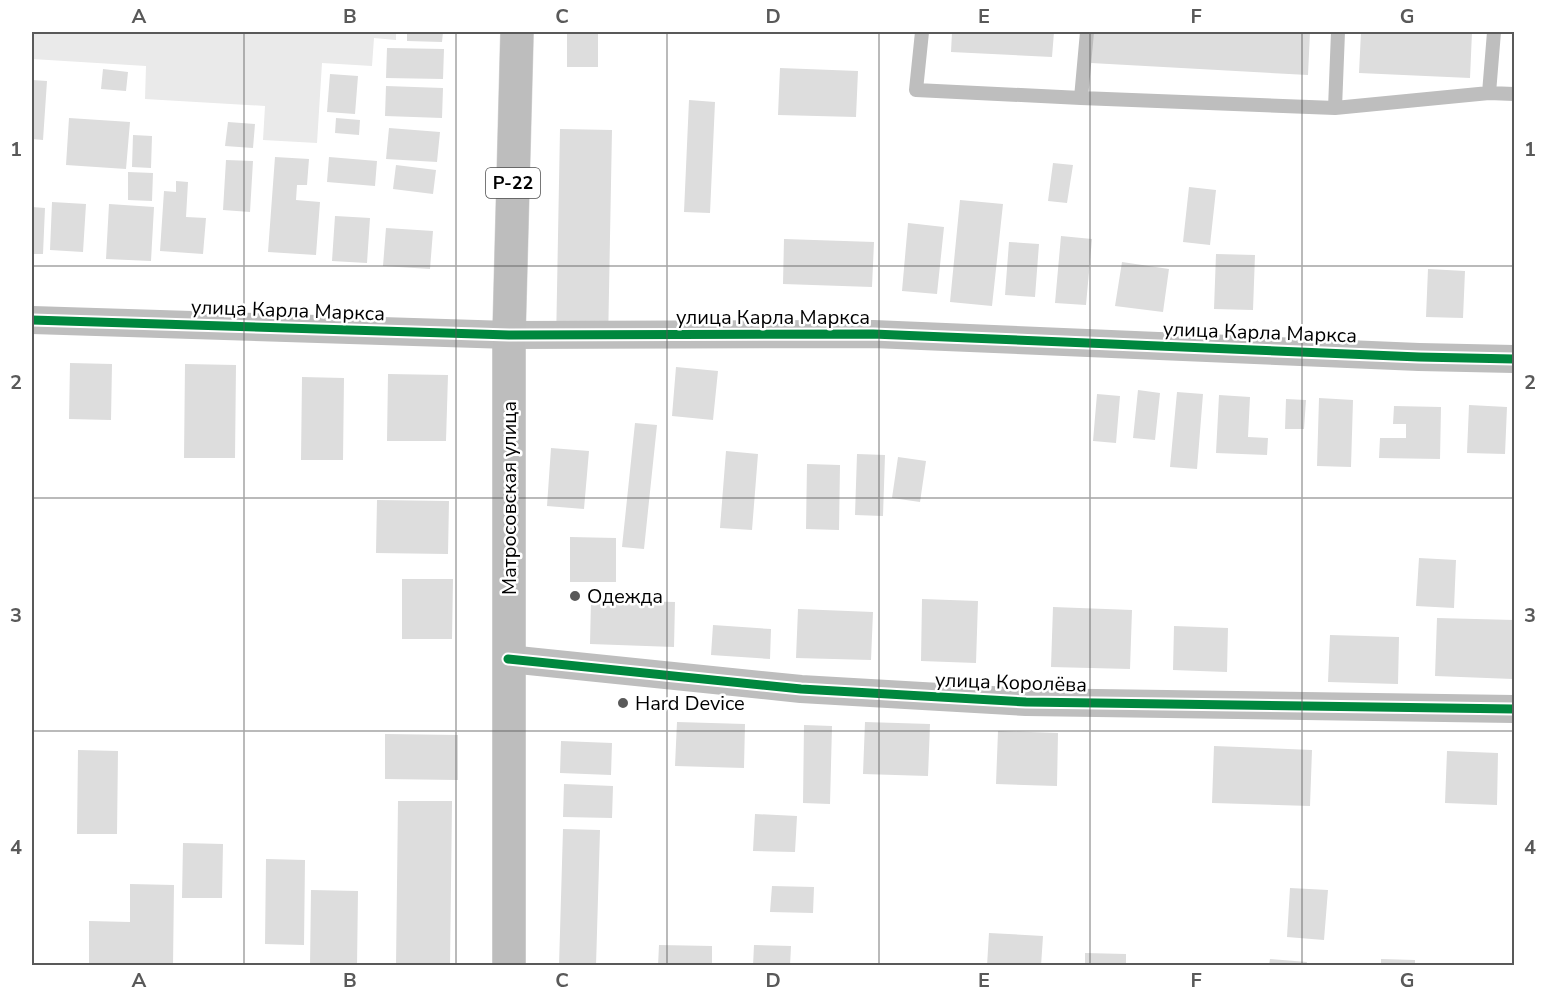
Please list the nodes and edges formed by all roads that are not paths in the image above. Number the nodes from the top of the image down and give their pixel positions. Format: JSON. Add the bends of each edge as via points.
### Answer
{"nodes":[{"id":1,"x":517,"y":32,"type":"edge"},
{"id":2,"x":922,"y":32,"type":"edge"},
{"id":3,"x":1087,"y":32,"type":"edge"},
{"id":4,"x":1338,"y":32,"type":"edge"},
{"id":5,"x":1494,"y":32,"type":"edge"},
{"id":6,"x":1489,"y":93,"type":"junction"},
{"id":7,"x":1515,"y":94,"type":"edge"},
{"id":8,"x":1080,"y":98,"type":"junction"},
{"id":9,"x":1335,"y":108,"type":"junction"},
{"id":10,"x":32,"y":320,"type":"edge"},
{"id":11,"x":509,"y":335,"type":"junction"},
{"id":12,"x":1515,"y":359,"type":"edge"},
{"id":13,"x":508,"y":659,"type":"junction"},
{"id":14,"x":1515,"y":710,"type":"edge"},
{"id":15,"x":509,"y":966,"type":"edge"}],
"edges":[{"from":1,"to":11,"type":"highway","name":"Матросовская улица","number":"Р-22"},
{"from":2,"to":8,"type":"lane","via":[[916,90]]},
{"from":3,"to":8,"type":"lane"},
{"from":4,"to":9,"type":"lane"},
{"from":5,"to":6,"type":"lane"},
{"from":6,"to":7,"type":"lane"},
{"from":6,"to":9,"type":"lane"},
{"from":8,"to":9,"type":"lane"},
{"from":10,"to":11,"type":"street","name":"улица Карла Маркса"},
{"from":11,"to":12,"type":"street","name":"улица Карла Маркса","via":[[873,334]]},
{"from":11,"to":13,"type":"highway","name":"Матросовская улица","number":"Р-22"},
{"from":13,"to":14,"type":"street","name":"улица Королёва","via":[[801,689],[1026,702]]},
{"from":13,"to":15,"type":"highway","name":"Матросовская улица","number":"Р-22"}]}
